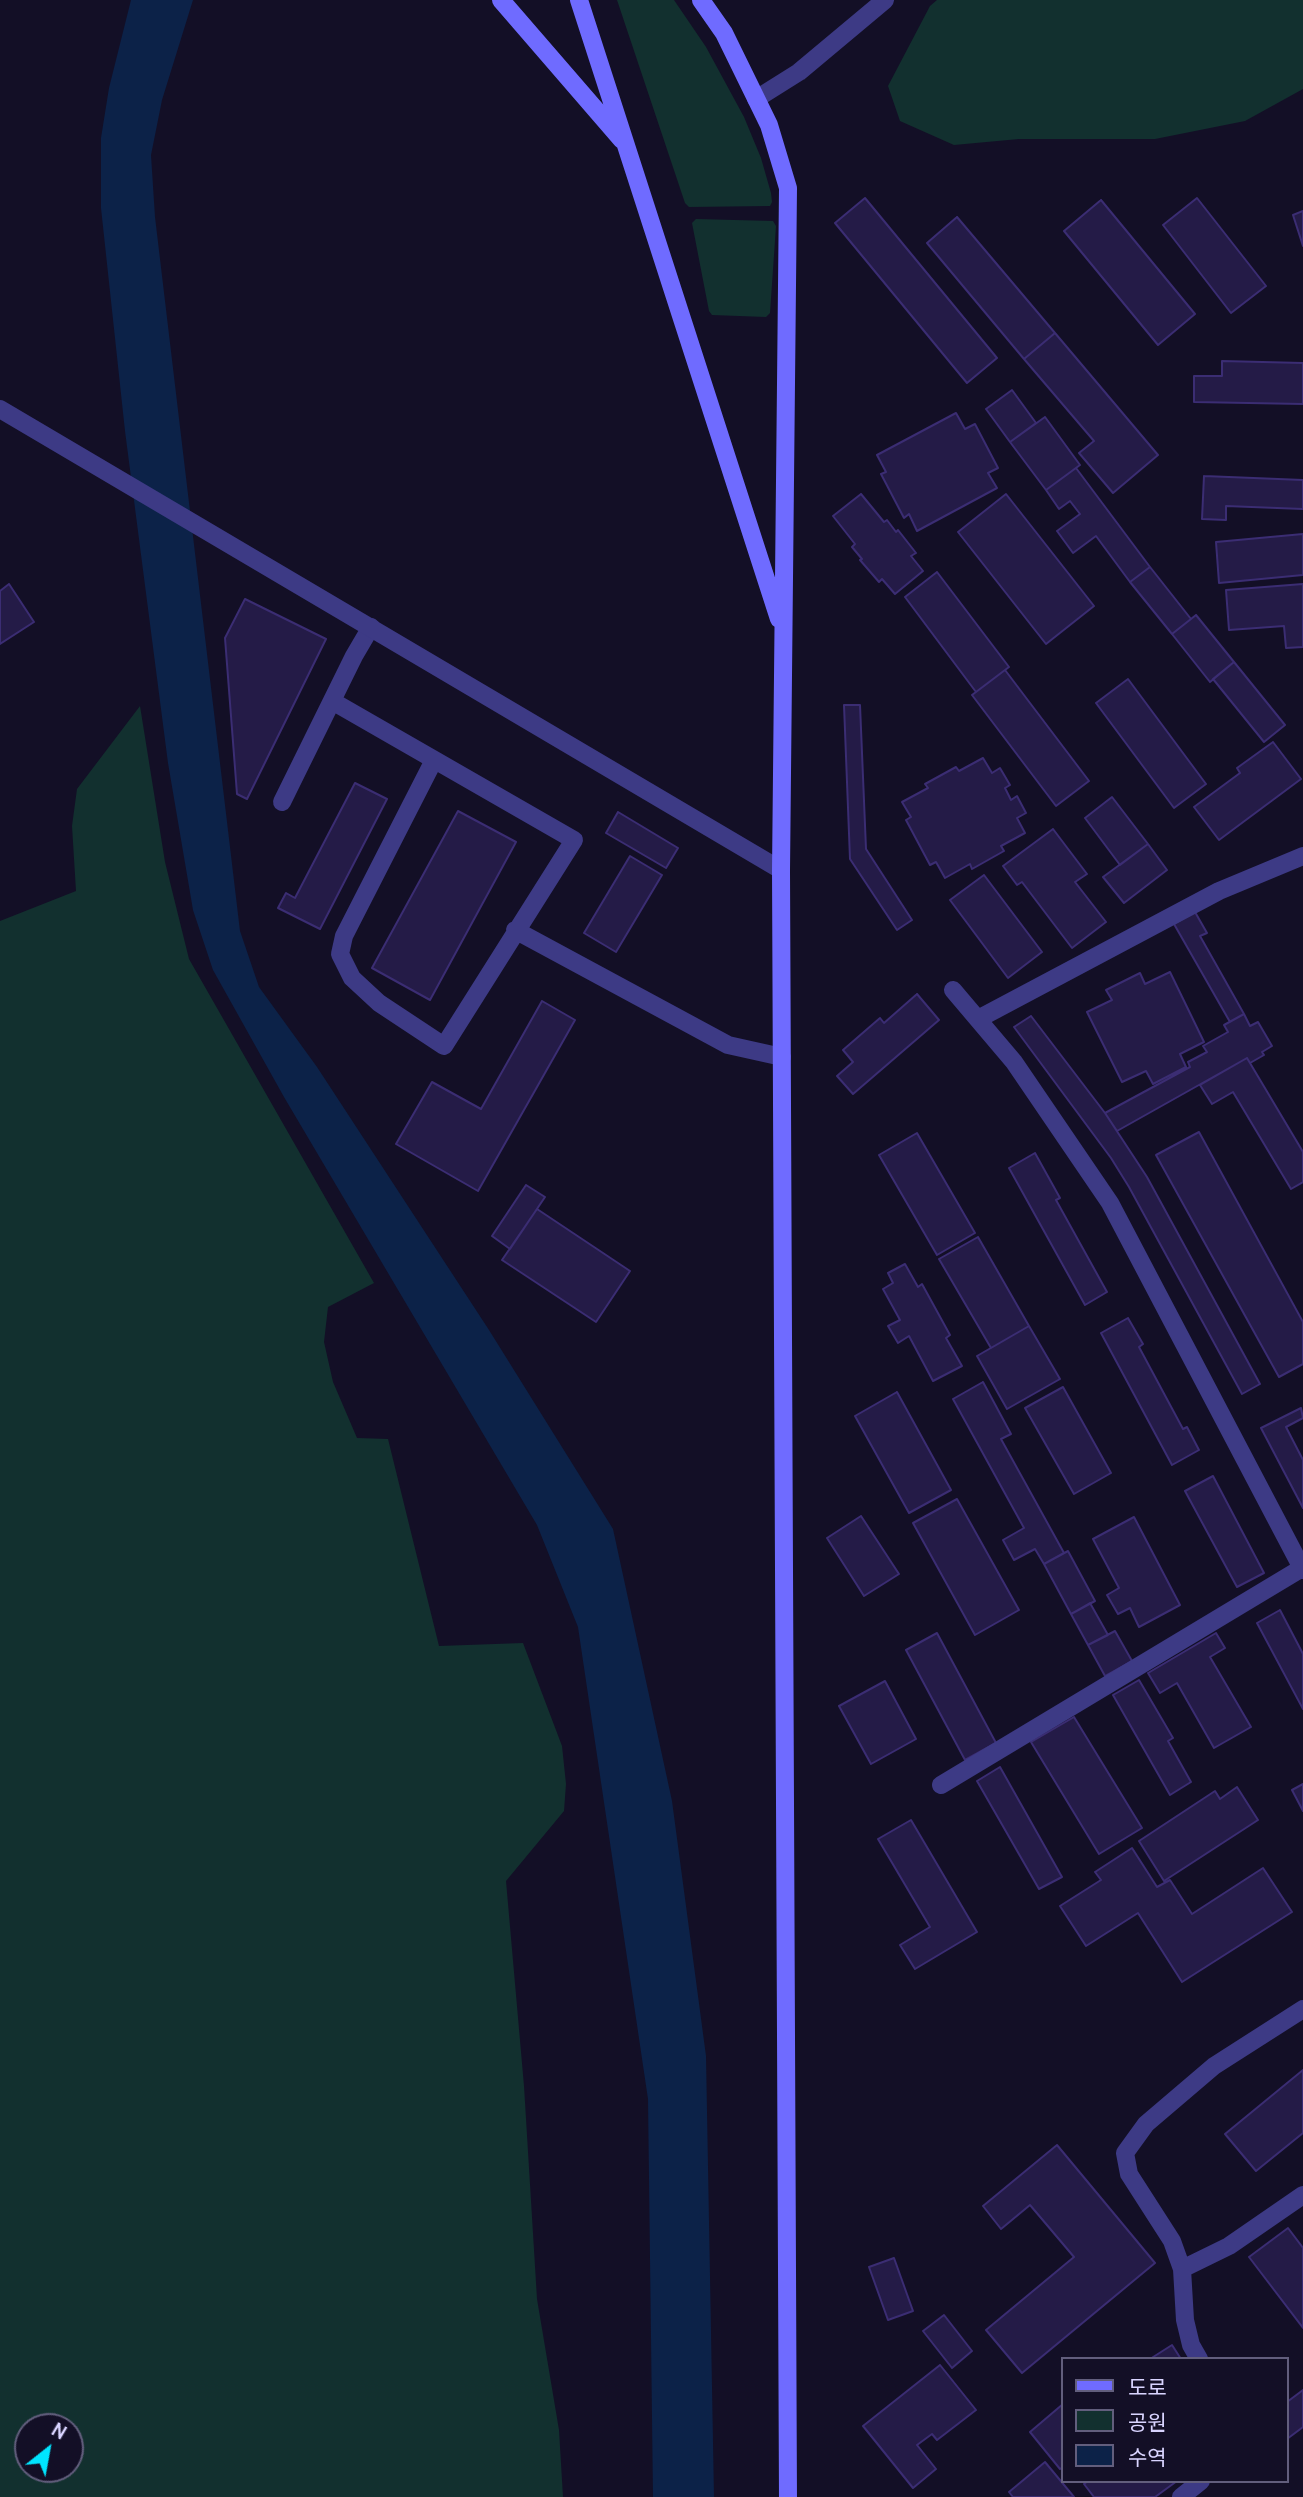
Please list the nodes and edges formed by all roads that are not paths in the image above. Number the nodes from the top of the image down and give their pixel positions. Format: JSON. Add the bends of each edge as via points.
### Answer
{"nodes":[{"id":1,"x":501,"y":0,"type":"edge"},
{"id":2,"x":579,"y":0,"type":"edge"},
{"id":3,"x":701,"y":0,"type":"edge"},
{"id":4,"x":885,"y":0,"type":"edge"},
{"id":5,"x":756,"y":99,"type":"junction"},
{"id":6,"x":628,"y":147,"type":"junction"},
{"id":7,"x":0,"y":410,"type":"edge"},
{"id":8,"x":371,"y":627,"type":"junction"},
{"id":9,"x":783,"y":633,"type":"junction"},
{"id":10,"x":332,"y":701,"type":"junction"},
{"id":11,"x":434,"y":760,"type":"junction"},
{"id":12,"x":282,"y":802,"type":"dead end"},
{"id":13,"x":1303,"y":856,"type":"edge"},
{"id":14,"x":781,"y":870,"type":"junction"},
{"id":15,"x":515,"y":930,"type":"junction"},
{"id":16,"x":953,"y":990,"type":"dead end"},
{"id":17,"x":978,"y":1019,"type":"junction"},
{"id":18,"x":782,"y":1057,"type":"junction"},
{"id":19,"x":1303,"y":1569,"type":"edge"},
{"id":20,"x":941,"y":1785,"type":"dead end"},
{"id":21,"x":1303,"y":2009,"type":"edge"},
{"id":22,"x":1303,"y":2195,"type":"edge"},
{"id":23,"x":1182,"y":2269,"type":"junction"},
{"id":24,"x":1198,"y":2357,"type":"edge"},
{"id":25,"x":1198,"y":2483,"type":"edge"},
{"id":26,"x":788,"y":2497,"type":"edge"},
{"id":27,"x":1181,"y":2497,"type":"edge"}],
"edges":[{"from":1,"to":6,"type":"main road"},
{"from":2,"to":6,"type":"main road"},
{"from":3,"to":5,"type":"main road","via":[[724,33]]},
{"from":4,"to":5,"type":"street","via":[[799,72]]},
{"from":5,"to":9,"type":"main road","via":[[788,188]]},
{"from":6,"to":9,"type":"main road"},
{"from":7,"to":8,"type":"street"},
{"from":8,"to":10,"type":"street"},
{"from":8,"to":14,"type":"street"},
{"from":9,"to":14,"type":"main road"},
{"from":10,"to":11,"type":"street"},
{"from":10,"to":12,"type":"street"},
{"from":11,"to":15,"type":"street","via":[[574,840]]},
{"from":11,"to":15,"type":"street","via":[[344,936],[340,954],[352,978],[379,1003],[444,1046]]},
{"from":13,"to":17,"type":"street","via":[[1219,891]]},
{"from":14,"to":18,"type":"main road"},
{"from":15,"to":18,"type":"street","via":[[728,1045]]},
{"from":16,"to":17,"type":"street"},
{"from":17,"to":19,"type":"street","via":[[1014,1062],[1110,1203]]},
{"from":18,"to":26,"type":"main road"},
{"from":19,"to":20,"type":"street"},
{"from":21,"to":23,"type":"street","via":[[1214,2066],[1146,2124],[1125,2153],[1129,2174],[1172,2241]]},
{"from":22,"to":23,"type":"street","via":[[1229,2246]]},
{"from":23,"to":24,"type":"street","via":[[1185,2320]]},
{"from":25,"to":27,"type":"street"}]}
